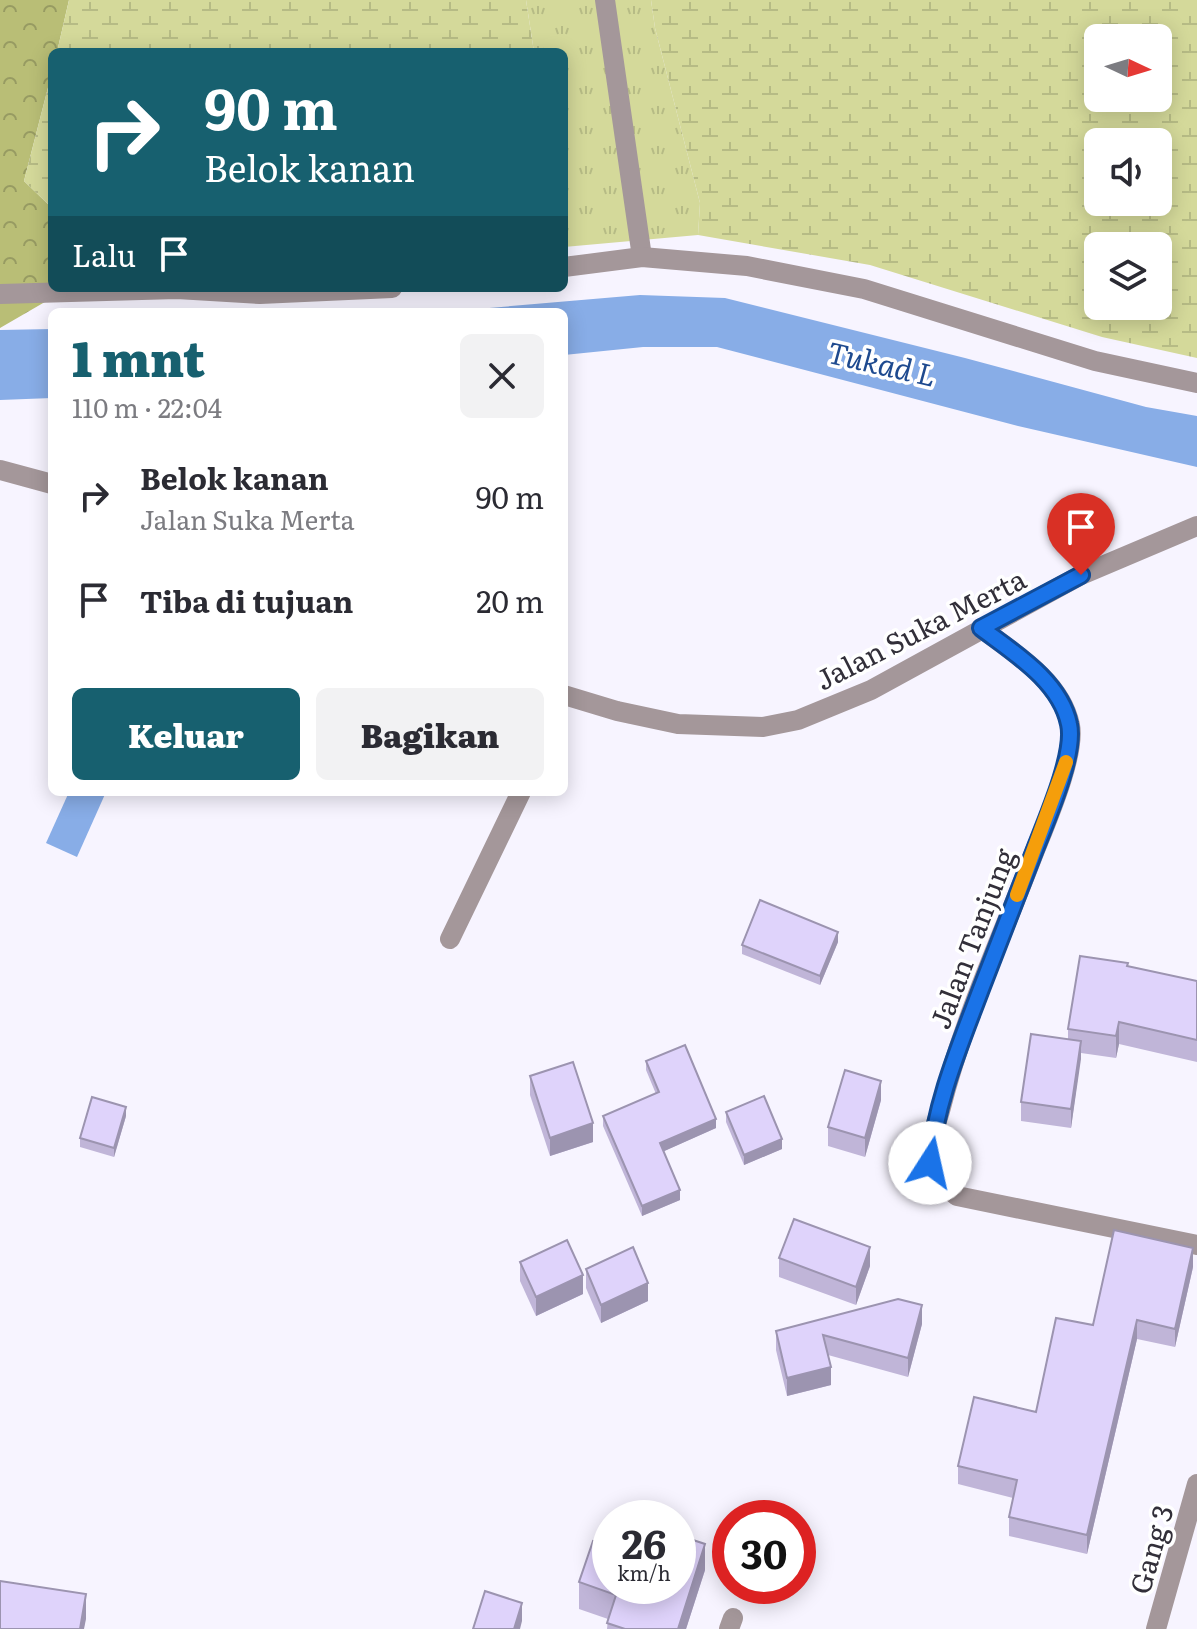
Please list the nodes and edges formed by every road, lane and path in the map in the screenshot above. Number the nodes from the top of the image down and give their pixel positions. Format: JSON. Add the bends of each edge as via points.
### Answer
{"nodes":[{"id":1,"x":605,"y":0,"type":"edge"},
{"id":2,"x":642,"y":257,"type":"junction"},
{"id":3,"x":568,"y":266,"type":"edge"},
{"id":4,"x":48,"y":292,"type":"edge"},
{"id":5,"x":227,"y":292,"type":"edge"},
{"id":6,"x":304,"y":292,"type":"edge"},
{"id":7,"x":0,"y":294,"type":"edge"},
{"id":8,"x":1197,"y":383,"type":"edge"},
{"id":9,"x":0,"y":470,"type":"edge"},
{"id":10,"x":48,"y":483,"type":"edge"},
{"id":11,"x":1197,"y":526,"type":"edge"},
{"id":12,"x":981,"y":628,"type":"junction"},
{"id":13,"x":568,"y":699,"type":"edge"},
{"id":14,"x":519,"y":796,"type":"edge"},
{"id":15,"x":450,"y":939,"type":"dead end"},
{"id":16,"x":1197,"y":1245,"type":"edge"},
{"id":17,"x":1197,"y":1484,"type":"edge"},
{"id":18,"x":1156,"y":1629,"type":"edge"}],
"edges":[{"from":1,"to":2,"type":"street"},
{"from":2,"to":3,"type":"street"},
{"from":2,"to":8,"type":"street","via":[[747,266],[864,289],[1095,361]]},
{"from":4,"to":7,"type":"street"},
{"from":5,"to":6,"type":"street"},
{"from":9,"to":10,"type":"street"},
{"from":11,"to":12,"type":"street","name":"Jalan Suka Merta","via":[[1081,575]]},
{"from":12,"to":13,"type":"street","name":"Jalan Suka Merta","via":[[871,690],[798,720],[763,727],[678,724]]},
{"from":12,"to":16,"type":"street","name":"Jalan Tanjung","via":[[1028,664],[1061,700],[1070,727],[1069,752],[960,1043],[930,1163],[942,1184],[957,1196]]},
{"from":14,"to":15,"type":"street"},
{"from":17,"to":18,"type":"street","name":"Gang 3"}]}
